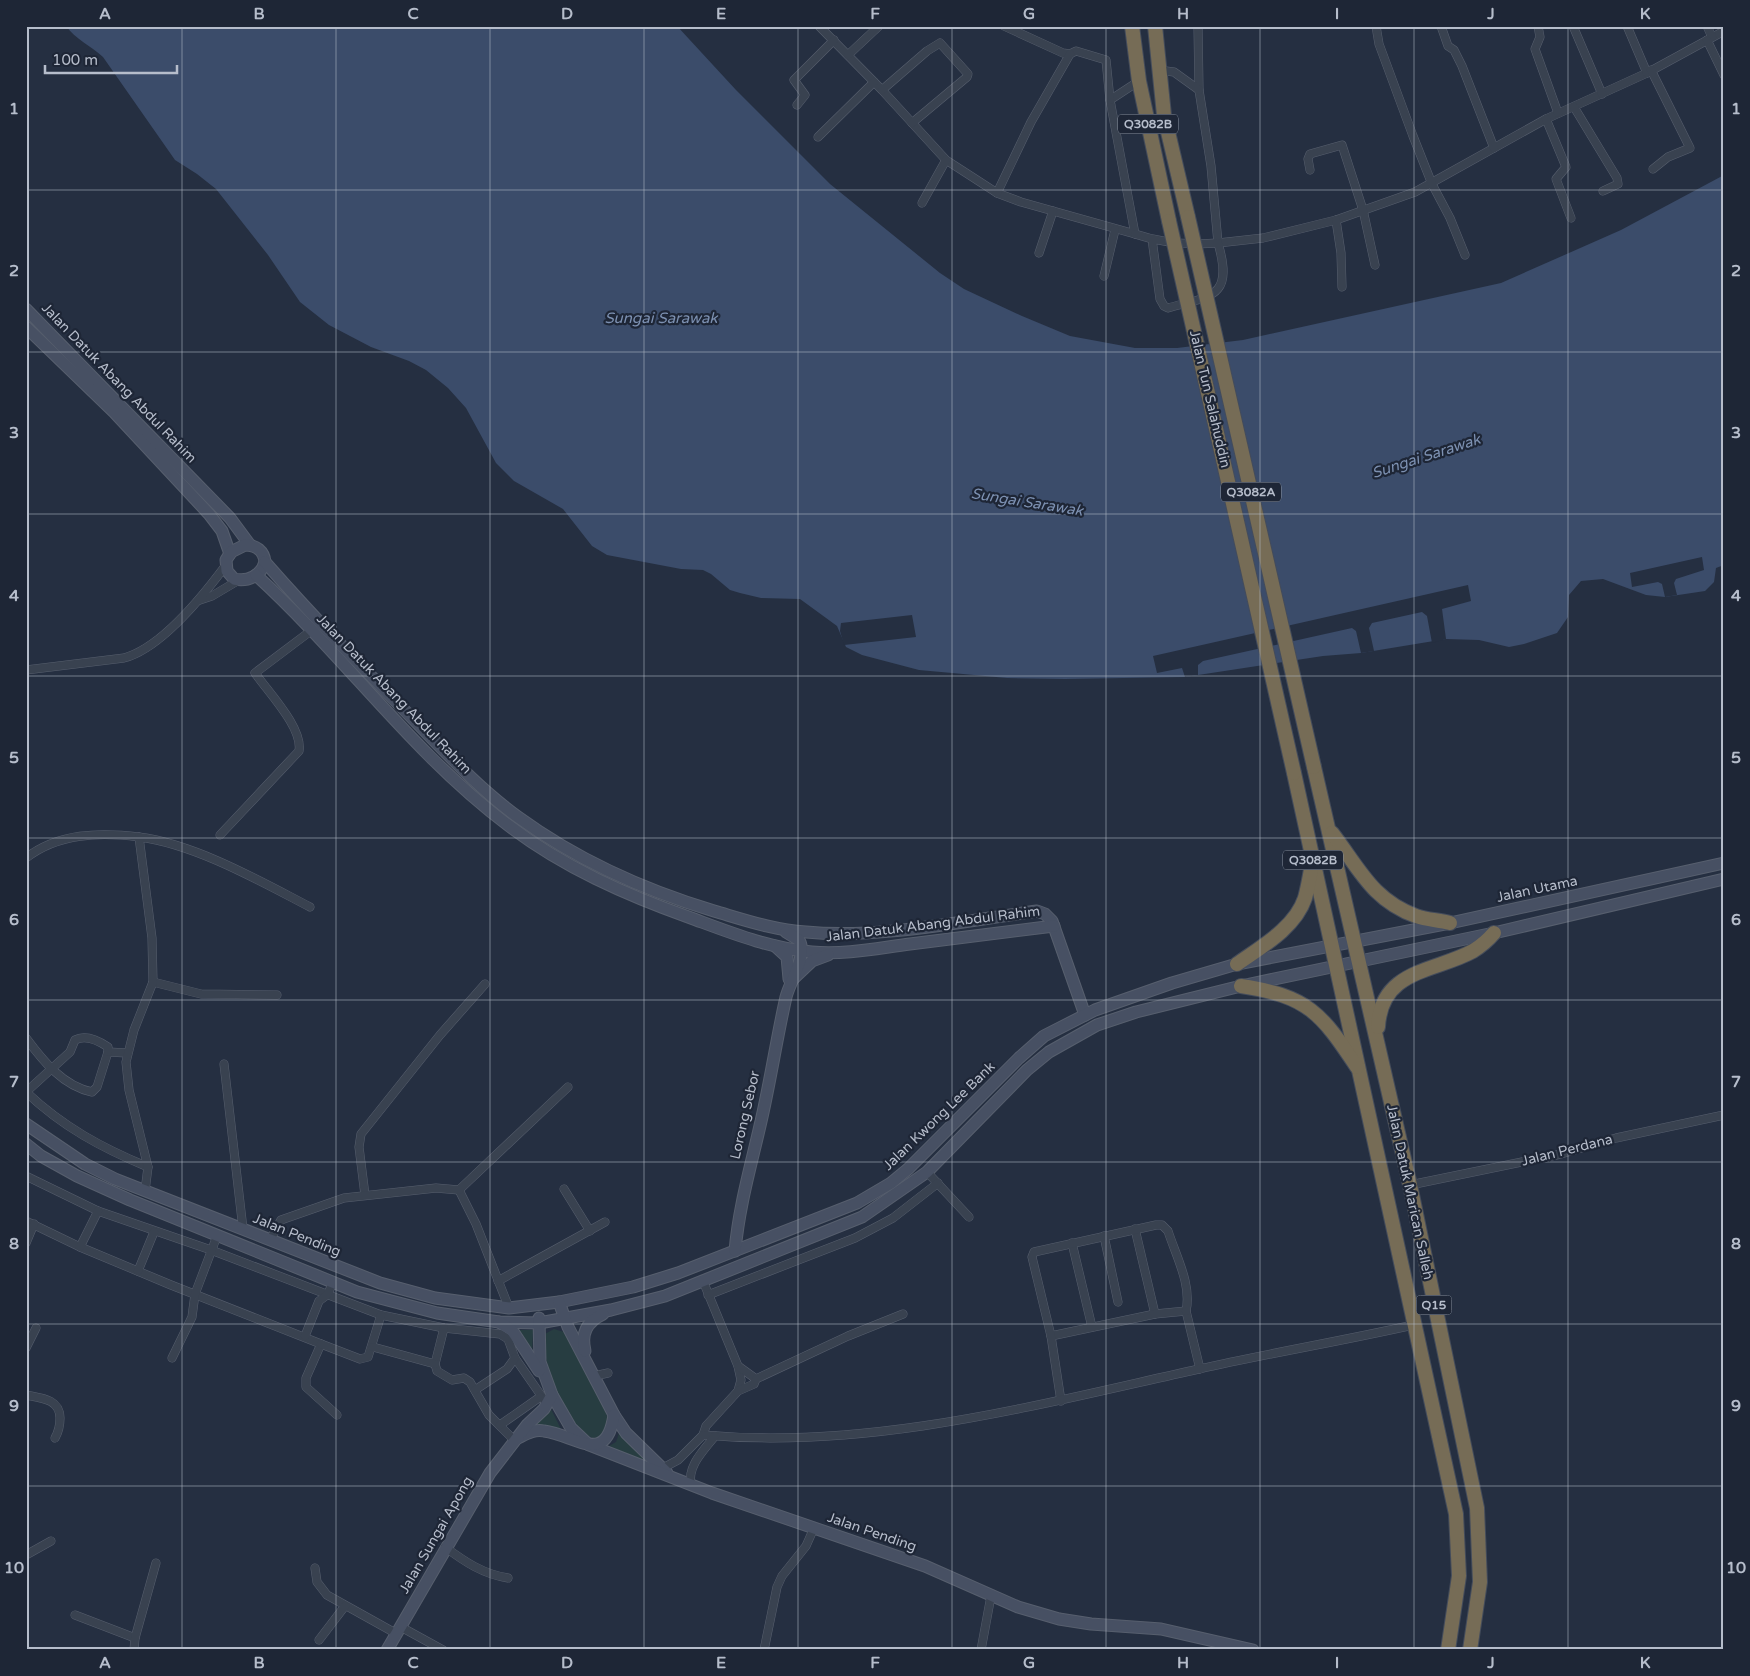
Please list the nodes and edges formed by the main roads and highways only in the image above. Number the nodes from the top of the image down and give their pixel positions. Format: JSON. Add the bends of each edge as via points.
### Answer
{"nodes":[{"id":1,"x":1132,"y":26,"type":"edge"},
{"id":2,"x":1155,"y":26,"type":"edge"},
{"id":3,"x":1329,"y":829,"type":"junction"},
{"id":4,"x":1313,"y":861,"type":"junction"},
{"id":5,"x":1450,"y":924,"type":"road end"},
{"id":6,"x":1494,"y":933,"type":"road end"},
{"id":7,"x":1356,"y":943,"type":"joint"},
{"id":8,"x":1333,"y":947,"type":"joint"},
{"id":9,"x":1236,"y":964,"type":"road end"},
{"id":10,"x":1241,"y":986,"type":"road end"},
{"id":11,"x":1377,"y":1040,"type":"junction"},
{"id":12,"x":1361,"y":1074,"type":"junction"},
{"id":13,"x":1448,"y":1648,"type":"edge"},
{"id":14,"x":1470,"y":1650,"type":"edge"}],
"edges":[{"from":1,"to":4,"type":"highway","name":"Jalan Tun Salahuddin","number":"Q3082B","bridge":true,"via":[[1139,81],[1169,221]]},
{"from":2,"to":3,"type":"highway","name":"Jalan Tun Salahuddin","number":"Q3082A","bridge":true,"via":[[1164,115]]},
{"from":3,"to":5,"type":"highway","via":[[1368,884],[1388,903],[1418,917]]},
{"from":3,"to":7,"type":"highway","name":"Jalan Tun Salahuddin","number":"Q3082A"},
{"from":4,"to":8,"type":"highway","name":"Jalan Tun Salahuddin","number":"Q3082B"},
{"from":4,"to":9,"type":"highway","via":[[1304,899],[1295,916],[1281,932]]},
{"from":6,"to":11,"type":"highway","via":[[1473,951],[1413,973],[1396,985],[1380,1010]]},
{"from":7,"to":11,"type":"highway","name":"Jalan Datuk Marican Salleh","number":"Q15"},
{"from":8,"to":12,"type":"highway","name":"Jalan Datuk Marican Salleh","number":"Q15"},
{"from":10,"to":12,"type":"highway","via":[[1272,992],[1308,1007],[1329,1026]]},
{"from":11,"to":14,"type":"highway","name":"Jalan Datuk Marican Salleh","number":"Q15","via":[[1477,1508],[1480,1582]]},
{"from":12,"to":13,"type":"highway","name":"Jalan Datuk Marican Salleh","number":"Q15","via":[[1456,1514],[1459,1576]]}]}
